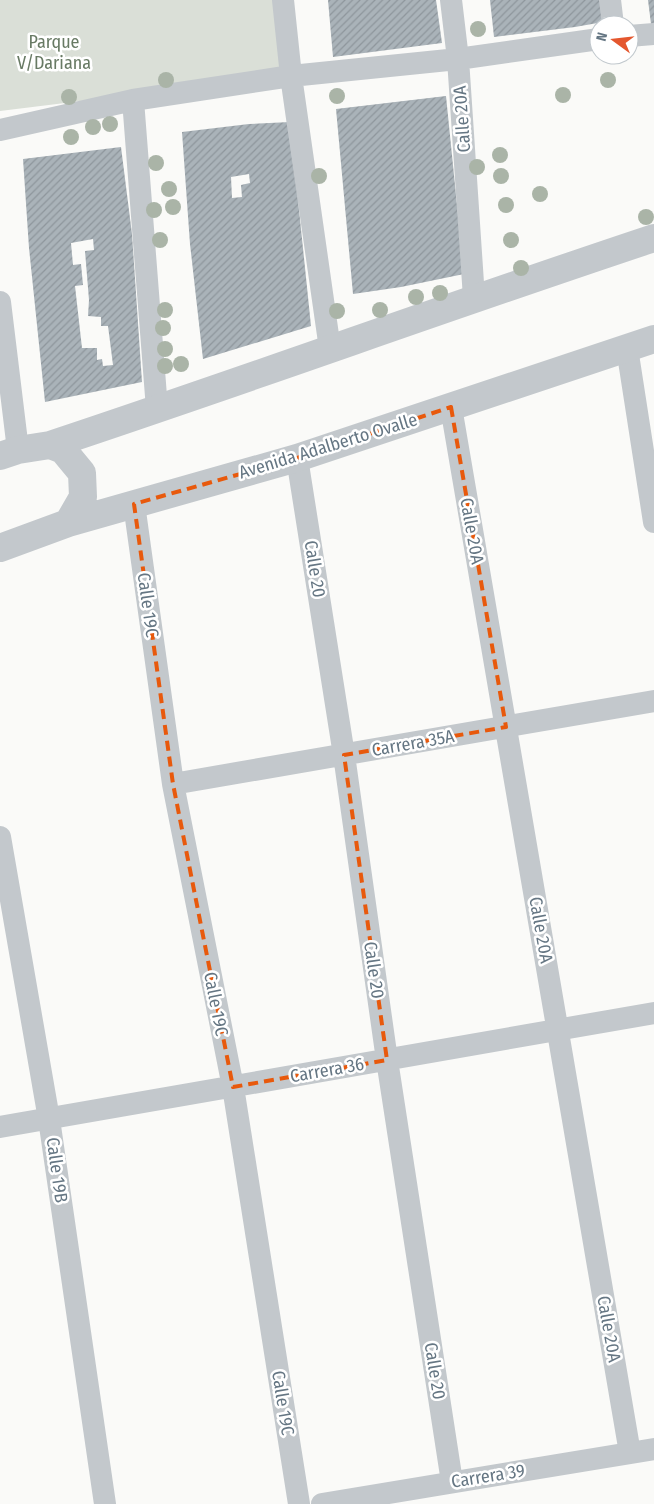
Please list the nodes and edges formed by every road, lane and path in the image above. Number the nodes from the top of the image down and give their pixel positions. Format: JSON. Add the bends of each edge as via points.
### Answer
{"nodes":[{"id":1,"x":283,"y":0,"type":"edge"},
{"id":2,"x":450,"y":0,"type":"edge"},
{"id":3,"x":610,"y":0,"type":"edge"},
{"id":4,"x":612,"y":15,"type":"edge"},
{"id":5,"x":654,"y":34,"type":"edge"},
{"id":6,"x":639,"y":35,"type":"edge"},
{"id":7,"x":589,"y":40,"type":"edge"},
{"id":8,"x":458,"y":59,"type":"junction"},
{"id":9,"x":291,"y":76,"type":"junction"},
{"id":10,"x":133,"y":100,"type":"junction"},
{"id":11,"x":0,"y":130,"type":"edge"},
{"id":12,"x":654,"y":238,"type":"edge"},
{"id":13,"x":474,"y":298,"type":"junction"},
{"id":14,"x":0,"y":302,"type":"edge"},
{"id":15,"x":654,"y":339,"type":"edge"},
{"id":16,"x":627,"y":348,"type":"junction"},
{"id":17,"x":330,"y":349,"type":"junction"},
{"id":18,"x":451,"y":407,"type":"junction"},
{"id":19,"x":157,"y":409,"type":"junction"},
{"id":20,"x":56,"y":447,"type":"junction"},
{"id":21,"x":9,"y":453,"type":"edge"},
{"id":22,"x":297,"y":458,"type":"junction"},
{"id":23,"x":134,"y":504,"type":"junction"},
{"id":24,"x":654,"y":522,"type":"edge"},
{"id":25,"x":68,"y":523,"type":"junction"},
{"id":26,"x":0,"y":548,"type":"edge"},
{"id":27,"x":654,"y":701,"type":"edge"},
{"id":28,"x":506,"y":727,"type":"junction"},
{"id":29,"x":344,"y":755,"type":"junction"},
{"id":30,"x":173,"y":784,"type":"junction"},
{"id":31,"x":0,"y":837,"type":"edge"},
{"id":32,"x":654,"y":1013,"type":"edge"},
{"id":33,"x":558,"y":1030,"type":"junction"},
{"id":34,"x":387,"y":1060,"type":"junction"},
{"id":35,"x":233,"y":1086,"type":"junction"},
{"id":36,"x":49,"y":1119,"type":"junction"},
{"id":37,"x":0,"y":1127,"type":"edge"},
{"id":38,"x":654,"y":1449,"type":"edge"},
{"id":39,"x":630,"y":1453,"type":"junction"},
{"id":40,"x":452,"y":1482,"type":"junction"},
{"id":41,"x":105,"y":1504,"type":"edge"},
{"id":42,"x":299,"y":1504,"type":"edge"},
{"id":43,"x":322,"y":1504,"type":"edge"}],
"edges":[{"from":1,"to":9,"type":"street"},
{"from":2,"to":8,"type":"street","name":"Calle 20A"},
{"from":3,"to":4,"type":"street"},
{"from":5,"to":6,"type":"street"},
{"from":7,"to":8,"type":"street"},
{"from":8,"to":9,"type":"street"},
{"from":8,"to":13,"type":"street","name":"Calle 20A"},
{"from":9,"to":10,"type":"street"},
{"from":9,"to":17,"type":"street"},
{"from":10,"to":11,"type":"street"},
{"from":10,"to":19,"type":"street"},
{"from":12,"to":13,"type":"street"},
{"from":13,"to":17,"type":"street"},
{"from":14,"to":21,"type":"street"},
{"from":15,"to":16,"type":"street","name":"Avenida Adalberto Ovalle"},
{"from":16,"to":18,"type":"street","name":"Avenida Adalberto Ovalle"},
{"from":16,"to":24,"type":"street"},
{"from":17,"to":19,"type":"street"},
{"from":18,"to":22,"type":"street","name":"Avenida Adalberto Ovalle"},
{"from":18,"to":28,"type":"street","name":"Calle 20A"},
{"from":19,"to":20,"type":"street"},
{"from":20,"to":21,"type":"street"},
{"from":20,"to":25,"type":"street","via":[[82,474],[84,497]]},
{"from":22,"to":23,"type":"street","name":"Avenida Adalberto Ovalle"},
{"from":22,"to":29,"type":"street","name":"Calle 20"},
{"from":23,"to":25,"type":"street","name":"Avenida Adalberto Ovalle"},
{"from":23,"to":30,"type":"street","name":"Calle 19C"},
{"from":25,"to":26,"type":"street","name":"Avenida Adalberto Ovalle"},
{"from":27,"to":28,"type":"street","name":"Carrera 35A"},
{"from":28,"to":29,"type":"street","name":"Carrera 35A"},
{"from":28,"to":33,"type":"street","name":"Calle 20A"},
{"from":29,"to":30,"type":"street","name":"Carrera 35A"},
{"from":29,"to":34,"type":"street","name":"Calle 20"},
{"from":30,"to":35,"type":"street","name":"Calle 19C"},
{"from":31,"to":36,"type":"street","name":"Calle 19B"},
{"from":32,"to":33,"type":"street","name":"Carrera 36"},
{"from":33,"to":34,"type":"street","name":"Carrera 36"},
{"from":33,"to":39,"type":"street","name":"Calle 20A"},
{"from":34,"to":35,"type":"street","name":"Carrera 36"},
{"from":34,"to":40,"type":"street","name":"Calle 20"},
{"from":35,"to":36,"type":"street","name":"Carrera 36"},
{"from":35,"to":42,"type":"street","name":"Calle 19C"},
{"from":36,"to":37,"type":"street","name":"Carrera 36"},
{"from":36,"to":41,"type":"street","name":"Calle 19B"},
{"from":38,"to":39,"type":"street","name":"Carrera 39"},
{"from":39,"to":40,"type":"street","name":"Carrera 39"},
{"from":40,"to":43,"type":"street","name":"Carrera 39"}]}
